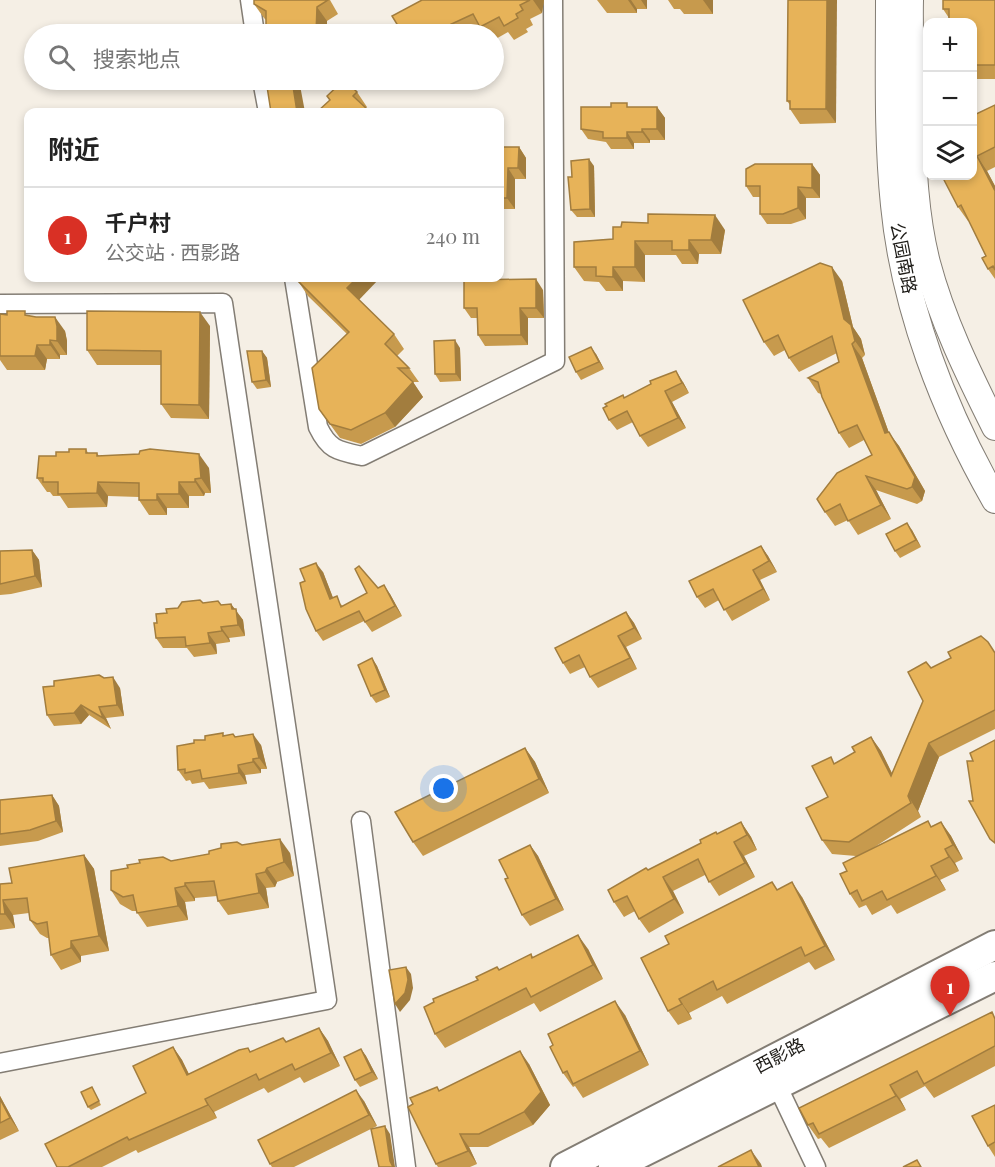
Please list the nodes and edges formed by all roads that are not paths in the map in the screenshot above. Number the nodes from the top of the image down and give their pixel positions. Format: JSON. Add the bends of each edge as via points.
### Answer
{"nodes":[{"id":1,"x":250,"y":0,"type":"edge"},
{"id":2,"x":553,"y":0,"type":"edge"},
{"id":3,"x":889,"y":0,"type":"edge"},
{"id":4,"x":910,"y":0,"type":"edge"},
{"id":5,"x":254,"y":24,"type":"edge"},
{"id":6,"x":264,"y":90,"type":"edge"},
{"id":7,"x":267,"y":108,"type":"edge"},
{"id":8,"x":295,"y":282,"type":"edge"},
{"id":9,"x":0,"y":304,"type":"edge"},
{"id":10,"x":995,"y":427,"type":"edge"},
{"id":11,"x":987,"y":467,"type":"edge"},
{"id":12,"x":995,"y":500,"type":"edge"},
{"id":13,"x":361,"y":821,"type":"dead end"},
{"id":14,"x":995,"y":945,"type":"edge"},
{"id":15,"x":995,"y":976,"type":"edge"},
{"id":16,"x":0,"y":1063,"type":"edge"},
{"id":17,"x":777,"y":1085,"type":"junction"},
{"id":18,"x":406,"y":1167,"type":"edge"},
{"id":19,"x":565,"y":1167,"type":"edge"},
{"id":20,"x":613,"y":1167,"type":"edge"},
{"id":21,"x":816,"y":1167,"type":"edge"}],
"edges":[{"from":1,"to":5,"type":"street"},
{"from":2,"to":8,"type":"street","via":[[555,361],[362,456],[342,452],[326,444],[318,427]]},
{"from":3,"to":11,"type":"main road","name":"公园南路","via":[[889,131],[898,234],[911,297],[929,356]]},
{"from":4,"to":10,"type":"main road","name":"公园南路","via":[[914,168],[927,262],[936,295]]},
{"from":6,"to":7,"type":"street"},
{"from":9,"to":16,"type":"street","via":[[223,303],[327,1000]]},
{"from":11,"to":12,"type":"main road","name":"公园南路"},
{"from":13,"to":18,"type":"street"},
{"from":14,"to":19,"type":"main road","name":"西影路"},
{"from":15,"to":17,"type":"main road","name":"西影路"},
{"from":17,"to":20,"type":"main road","name":"西影路"},
{"from":17,"to":21,"type":"street"}]}
